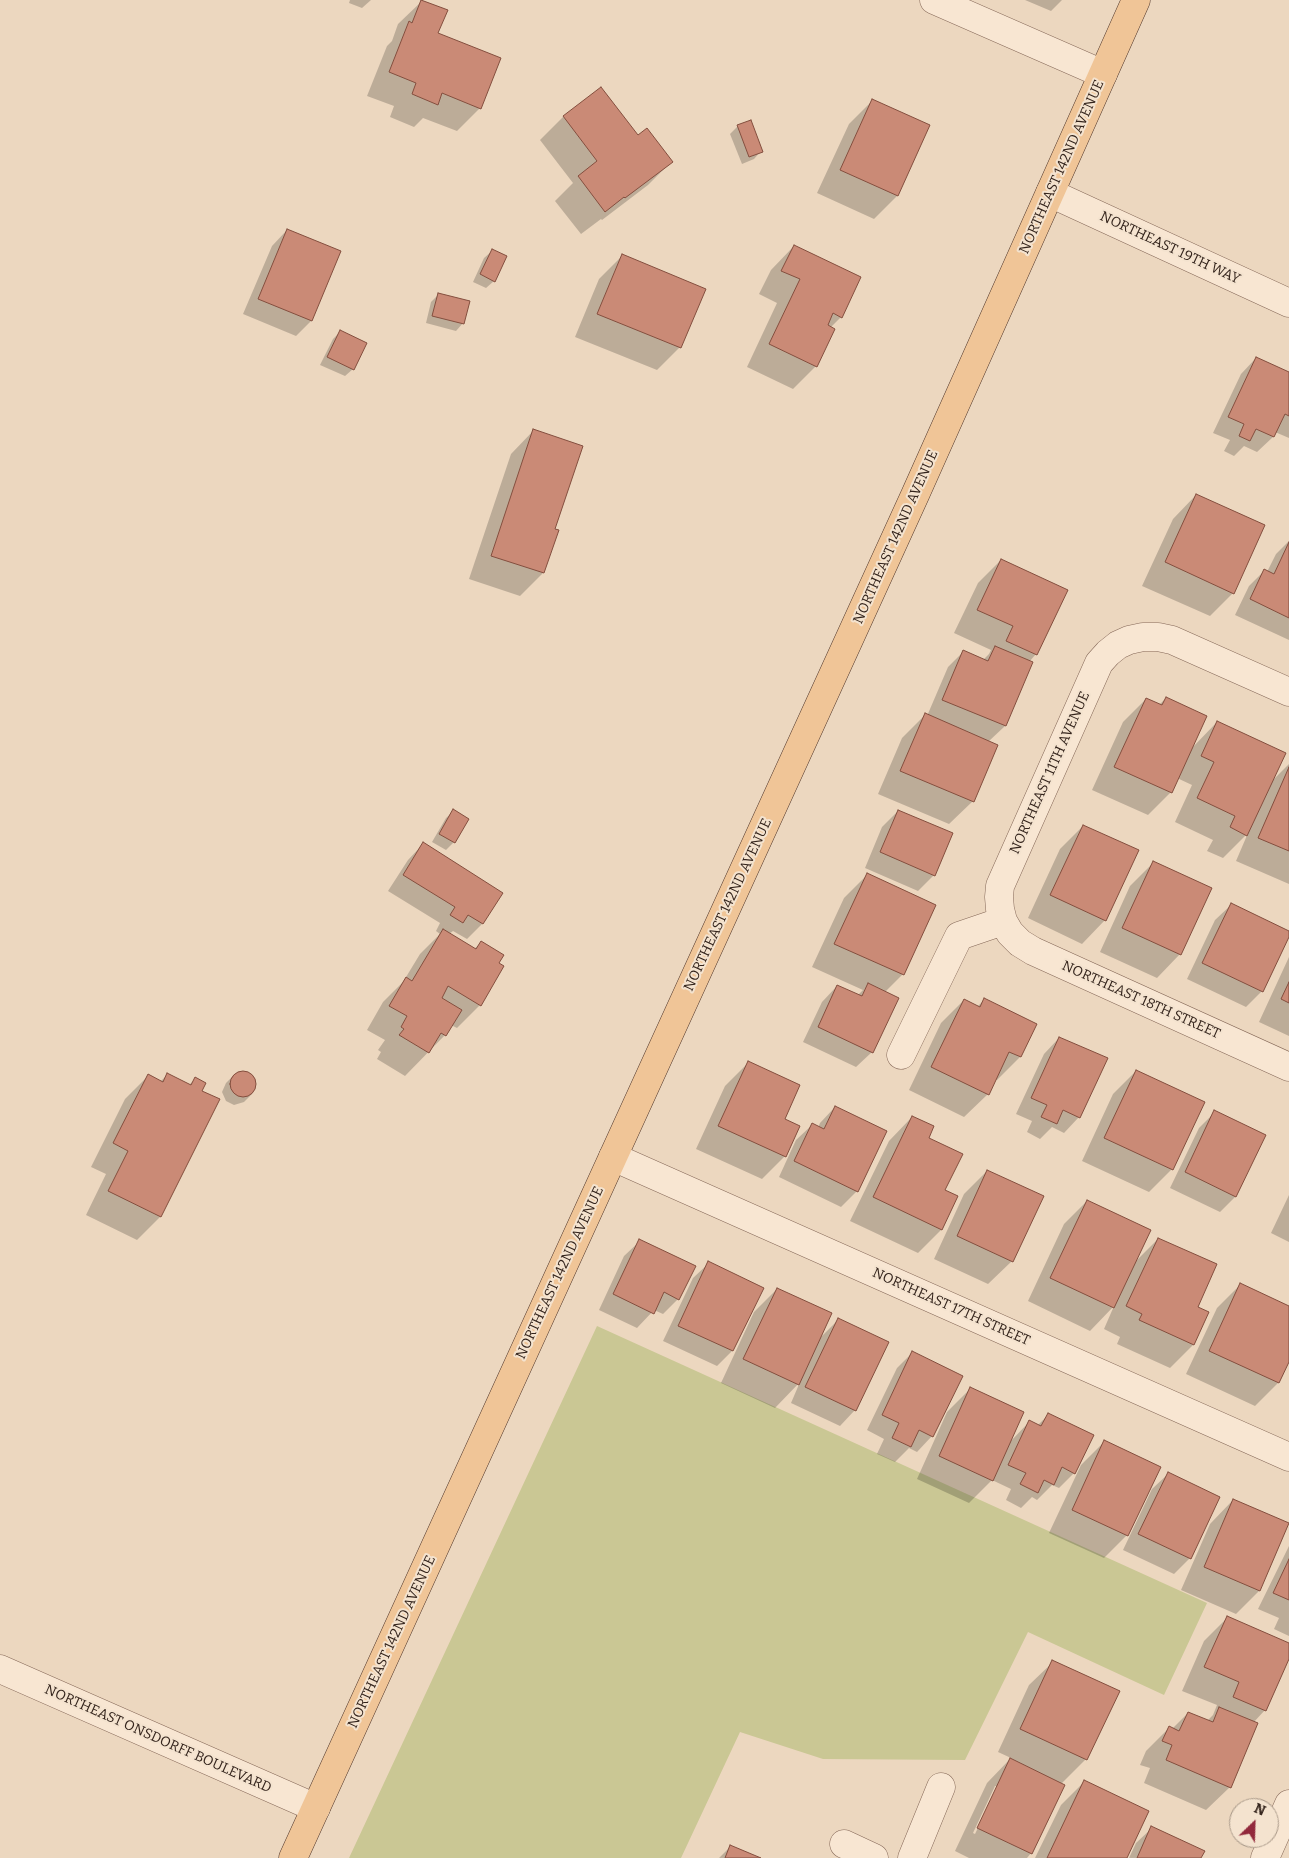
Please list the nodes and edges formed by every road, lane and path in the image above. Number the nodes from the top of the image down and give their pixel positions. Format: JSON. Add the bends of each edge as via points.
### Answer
{"nodes":[{"id":1,"x":934,"y":0,"type":"edge"},
{"id":2,"x":1136,"y":0,"type":"edge"},
{"id":3,"x":1104,"y":74,"type":"junction"},
{"id":4,"x":1050,"y":193,"type":"junction"},
{"id":5,"x":1289,"y":303,"type":"edge"},
{"id":6,"x":1289,"y":692,"type":"edge"},
{"id":7,"x":1003,"y":921,"type":"junction"},
{"id":8,"x":901,"y":1055,"type":"dead end"},
{"id":9,"x":1289,"y":1067,"type":"edge"},
{"id":10,"x":613,"y":1157,"type":"junction"},
{"id":11,"x":1289,"y":1458,"type":"edge"},
{"id":12,"x":0,"y":1669,"type":"edge"},
{"id":13,"x":941,"y":1787,"type":"dead end"},
{"id":14,"x":1289,"y":1804,"type":"edge"},
{"id":15,"x":316,"y":1808,"type":"junction"},
{"id":16,"x":844,"y":1844,"type":"dead end"},
{"id":17,"x":293,"y":1858,"type":"edge"},
{"id":18,"x":874,"y":1858,"type":"edge"},
{"id":19,"x":912,"y":1858,"type":"edge"},
{"id":20,"x":1265,"y":1858,"type":"edge"}],
"edges":[{"from":1,"to":3,"type":"street"},
{"from":2,"to":3,"type":"main road","name":"NORTHEAST 142ND AVENUE"},
{"from":3,"to":4,"type":"main road","name":"NORTHEAST 142ND AVENUE"},
{"from":4,"to":5,"type":"street","name":"NORTHEAST 19TH WAY"},
{"from":4,"to":10,"type":"main road","name":"NORTHEAST 142ND AVENUE"},
{"from":6,"to":7,"type":"street","name":"NORTHEAST 11TH AVENUE","via":[[1172,640],[1143,636],[1129,640],[1108,653],[1100,662],[1000,886]]},
{"from":7,"to":8,"type":"street","via":[[959,936]]},
{"from":7,"to":9,"type":"street","name":"NORTHEAST 18TH STREET","via":[[1010,933],[1033,951]]},
{"from":10,"to":11,"type":"street","name":"NORTHEAST 17TH STREET"},
{"from":10,"to":15,"type":"main road","name":"NORTHEAST 142ND AVENUE"},
{"from":12,"to":15,"type":"street","name":"NORTHEAST ONSDORFF BOULEVARD"},
{"from":13,"to":19,"type":"street"},
{"from":14,"to":20,"type":"street"},
{"from":15,"to":17,"type":"main road","name":"NORTHEAST 142ND AVENUE"},
{"from":16,"to":18,"type":"street"}]}
